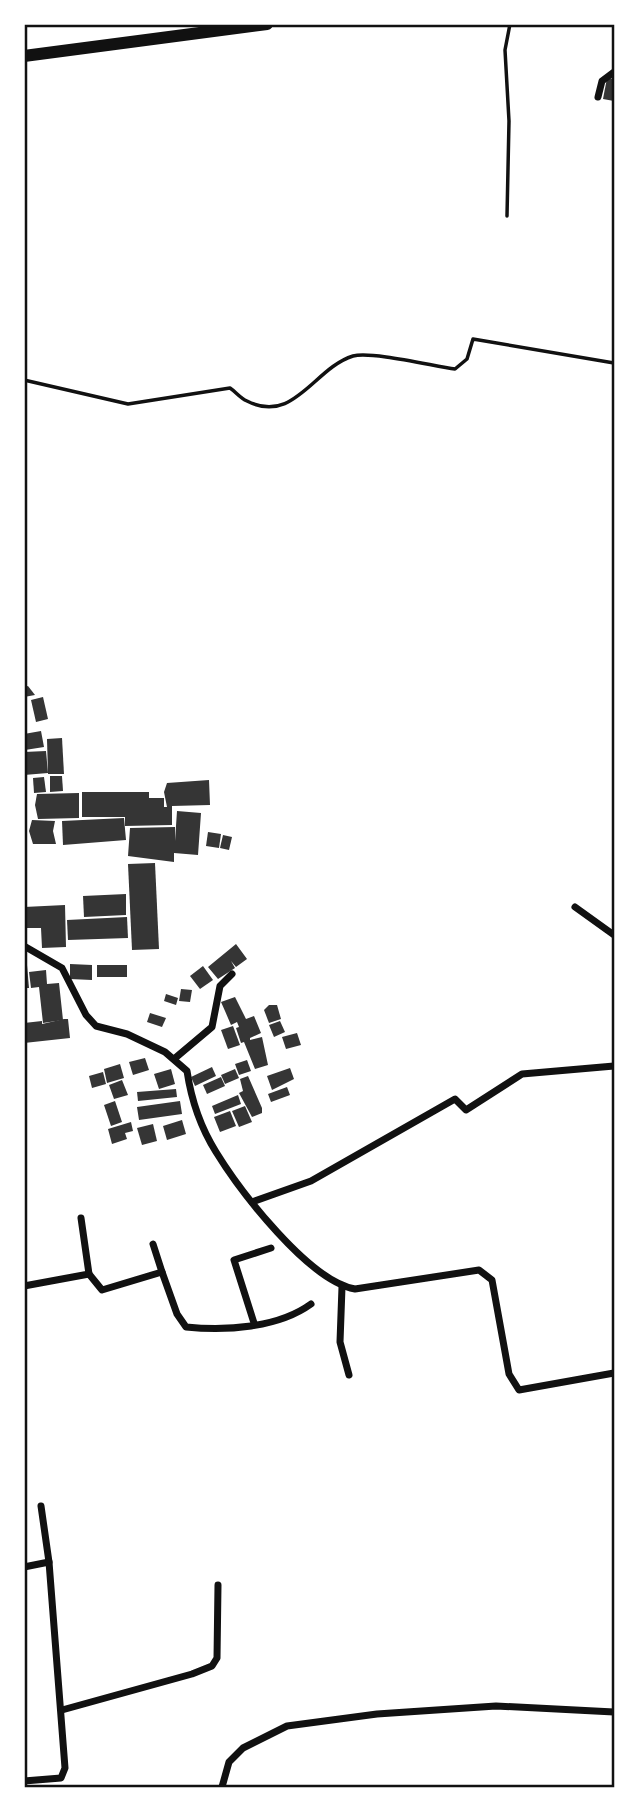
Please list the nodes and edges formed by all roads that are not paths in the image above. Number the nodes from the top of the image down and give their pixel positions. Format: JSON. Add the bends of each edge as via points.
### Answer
{"nodes":[{"id":1,"x":267,"y":24,"type":"edge"},
{"id":2,"x":510,"y":24,"type":"edge"},
{"id":3,"x":24,"y":56,"type":"edge"},
{"id":4,"x":614,"y":72,"type":"edge"},
{"id":5,"x":598,"y":97,"type":"dead end"},
{"id":6,"x":507,"y":216,"type":"dead end"},
{"id":7,"x":614,"y":363,"type":"edge"},
{"id":8,"x":24,"y":380,"type":"edge"},
{"id":9,"x":575,"y":907,"type":"dead end"},
{"id":10,"x":614,"y":934,"type":"edge"},
{"id":11,"x":24,"y":946,"type":"edge"},
{"id":12,"x":232,"y":974,"type":"dead end"},
{"id":13,"x":174,"y":1059,"type":"junction"},
{"id":14,"x":614,"y":1066,"type":"edge"},
{"id":15,"x":252,"y":1202,"type":"junction"},
{"id":16,"x":81,"y":1218,"type":"dead end"},
{"id":17,"x":153,"y":1244,"type":"dead end"},
{"id":18,"x":271,"y":1248,"type":"dead end"},
{"id":19,"x":162,"y":1272,"type":"junction"},
{"id":20,"x":89,"y":1274,"type":"junction"},
{"id":21,"x":25,"y":1285,"type":"edge"},
{"id":22,"x":341,"y":1286,"type":"junction"},
{"id":23,"x":311,"y":1304,"type":"dead end"},
{"id":24,"x":254,"y":1323,"type":"junction"},
{"id":25,"x":614,"y":1373,"type":"edge"},
{"id":26,"x":349,"y":1375,"type":"dead end"},
{"id":27,"x":41,"y":1506,"type":"dead end"},
{"id":28,"x":49,"y":1562,"type":"junction"},
{"id":29,"x":24,"y":1567,"type":"edge"},
{"id":30,"x":218,"y":1585,"type":"dead end"},
{"id":31,"x":62,"y":1710,"type":"junction"},
{"id":32,"x":614,"y":1712,"type":"edge"},
{"id":33,"x":24,"y":1781,"type":"edge"},
{"id":34,"x":222,"y":1787,"type":"edge"}],
"edges":[{"from":1,"to":3,"type":"main road"},
{"from":2,"to":6,"type":"lane","via":[[505,50]]},
{"from":4,"to":5,"type":"street","via":[[602,81]]},
{"from":7,"to":8,"type":"lane","via":[[473,339],[467,359],[455,369],[361,354],[338,362],[295,400],[264,407],[245,401],[230,388],[128,404]]},
{"from":9,"to":10,"type":"street"},
{"from":11,"to":13,"type":"street","via":[[62,968],[96,1026],[127,1034]]},
{"from":12,"to":13,"type":"street","via":[[220,986],[212,1027]]},
{"from":13,"to":15,"type":"street","via":[[187,1071],[191,1095],[215,1150]]},
{"from":14,"to":15,"type":"street","via":[[522,1074],[466,1110],[455,1099],[311,1181]]},
{"from":15,"to":22,"type":"street","via":[[311,1265]]},
{"from":16,"to":20,"type":"street"},
{"from":17,"to":19,"type":"street"},
{"from":18,"to":24,"type":"street","via":[[234,1261]]},
{"from":19,"to":20,"type":"street","via":[[102,1290]]},
{"from":19,"to":24,"type":"street","via":[[186,1327]]},
{"from":20,"to":21,"type":"street"},
{"from":22,"to":25,"type":"street","via":[[369,1289],[479,1270],[492,1280],[509,1374],[519,1390]]},
{"from":22,"to":26,"type":"street","via":[[340,1342]]},
{"from":23,"to":24,"type":"street","via":[[284,1320]]},
{"from":27,"to":28,"type":"street"},
{"from":28,"to":29,"type":"street"},
{"from":28,"to":31,"type":"street"},
{"from":30,"to":31,"type":"street","via":[[212,1666]]},
{"from":31,"to":33,"type":"street","via":[[63,1775]]},
{"from":32,"to":34,"type":"street","via":[[496,1706],[287,1726],[243,1748],[229,1762]]}]}
